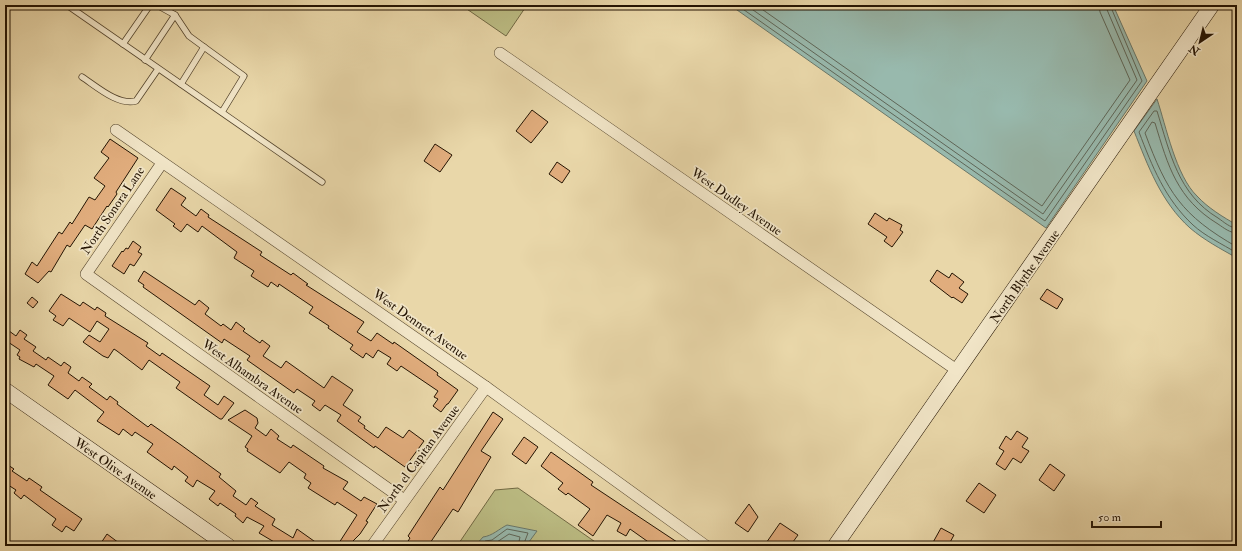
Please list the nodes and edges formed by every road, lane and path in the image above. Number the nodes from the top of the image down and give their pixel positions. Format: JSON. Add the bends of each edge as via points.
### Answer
{"nodes":[{"id":1,"x":67,"y":5,"type":"edge"},
{"id":2,"x":150,"y":5,"type":"edge"},
{"id":3,"x":156,"y":5,"type":"edge"},
{"id":4,"x":1212,"y":5,"type":"edge"},
{"id":5,"x":175,"y":15,"type":"junction"},
{"id":6,"x":122,"y":44,"type":"junction"},
{"id":7,"x":204,"y":47,"type":"junction"},
{"id":8,"x":500,"y":53,"type":"dead end"},
{"id":9,"x":145,"y":60,"type":"junction"},
{"id":10,"x":158,"y":68,"type":"junction"},
{"id":11,"x":82,"y":78,"type":"dead end"},
{"id":12,"x":181,"y":84,"type":"junction"},
{"id":13,"x":222,"y":112,"type":"junction"},
{"id":14,"x":116,"y":130,"type":"dead end"},
{"id":15,"x":162,"y":162,"type":"junction"},
{"id":16,"x":322,"y":182,"type":"dead end"},
{"id":17,"x":86,"y":274,"type":"joint"},
{"id":18,"x":958,"y":371,"type":"junction"},
{"id":19,"x":486,"y":387,"type":"junction"},
{"id":20,"x":5,"y":390,"type":"edge"},
{"id":21,"x":404,"y":500,"type":"junction"},
{"id":22,"x":228,"y":546,"type":"edge"},
{"id":23,"x":372,"y":546,"type":"edge"},
{"id":24,"x":706,"y":546,"type":"edge"},
{"id":25,"x":835,"y":546,"type":"edge"}],
"edges":[{"from":1,"to":6,"type":"lane"},
{"from":2,"to":6,"type":"lane"},
{"from":3,"to":5,"type":"lane"},
{"from":4,"to":18,"type":"street","name":"North Blythe Avenue"},
{"from":5,"to":7,"type":"lane","via":[[190,36]]},
{"from":5,"to":9,"type":"lane"},
{"from":6,"to":9,"type":"lane"},
{"from":7,"to":12,"type":"lane"},
{"from":7,"to":13,"type":"lane","via":[[244,76]]},
{"from":8,"to":18,"type":"street","name":"West Dudley Avenue"},
{"from":9,"to":10,"type":"lane"},
{"from":10,"to":11,"type":"lane","via":[[136,101],[129,103]]},
{"from":10,"to":12,"type":"lane"},
{"from":12,"to":13,"type":"lane"},
{"from":13,"to":16,"type":"lane"},
{"from":14,"to":15,"type":"street","name":"West Dennett Avenue"},
{"from":15,"to":17,"type":"street","name":"North Sonora Lane"},
{"from":15,"to":19,"type":"street","name":"West Dennett Avenue"},
{"from":17,"to":21,"type":"street","name":"West Alhambra Avenue"},
{"from":18,"to":25,"type":"street","name":"North Blythe Avenue"},
{"from":19,"to":21,"type":"street","name":"North el Capitan Avenue"},
{"from":19,"to":24,"type":"street","name":"West Dennett Avenue"},
{"from":20,"to":22,"type":"street","name":"West Olive Avenue"},
{"from":21,"to":23,"type":"street","name":"North el Capitan Avenue"}]}
